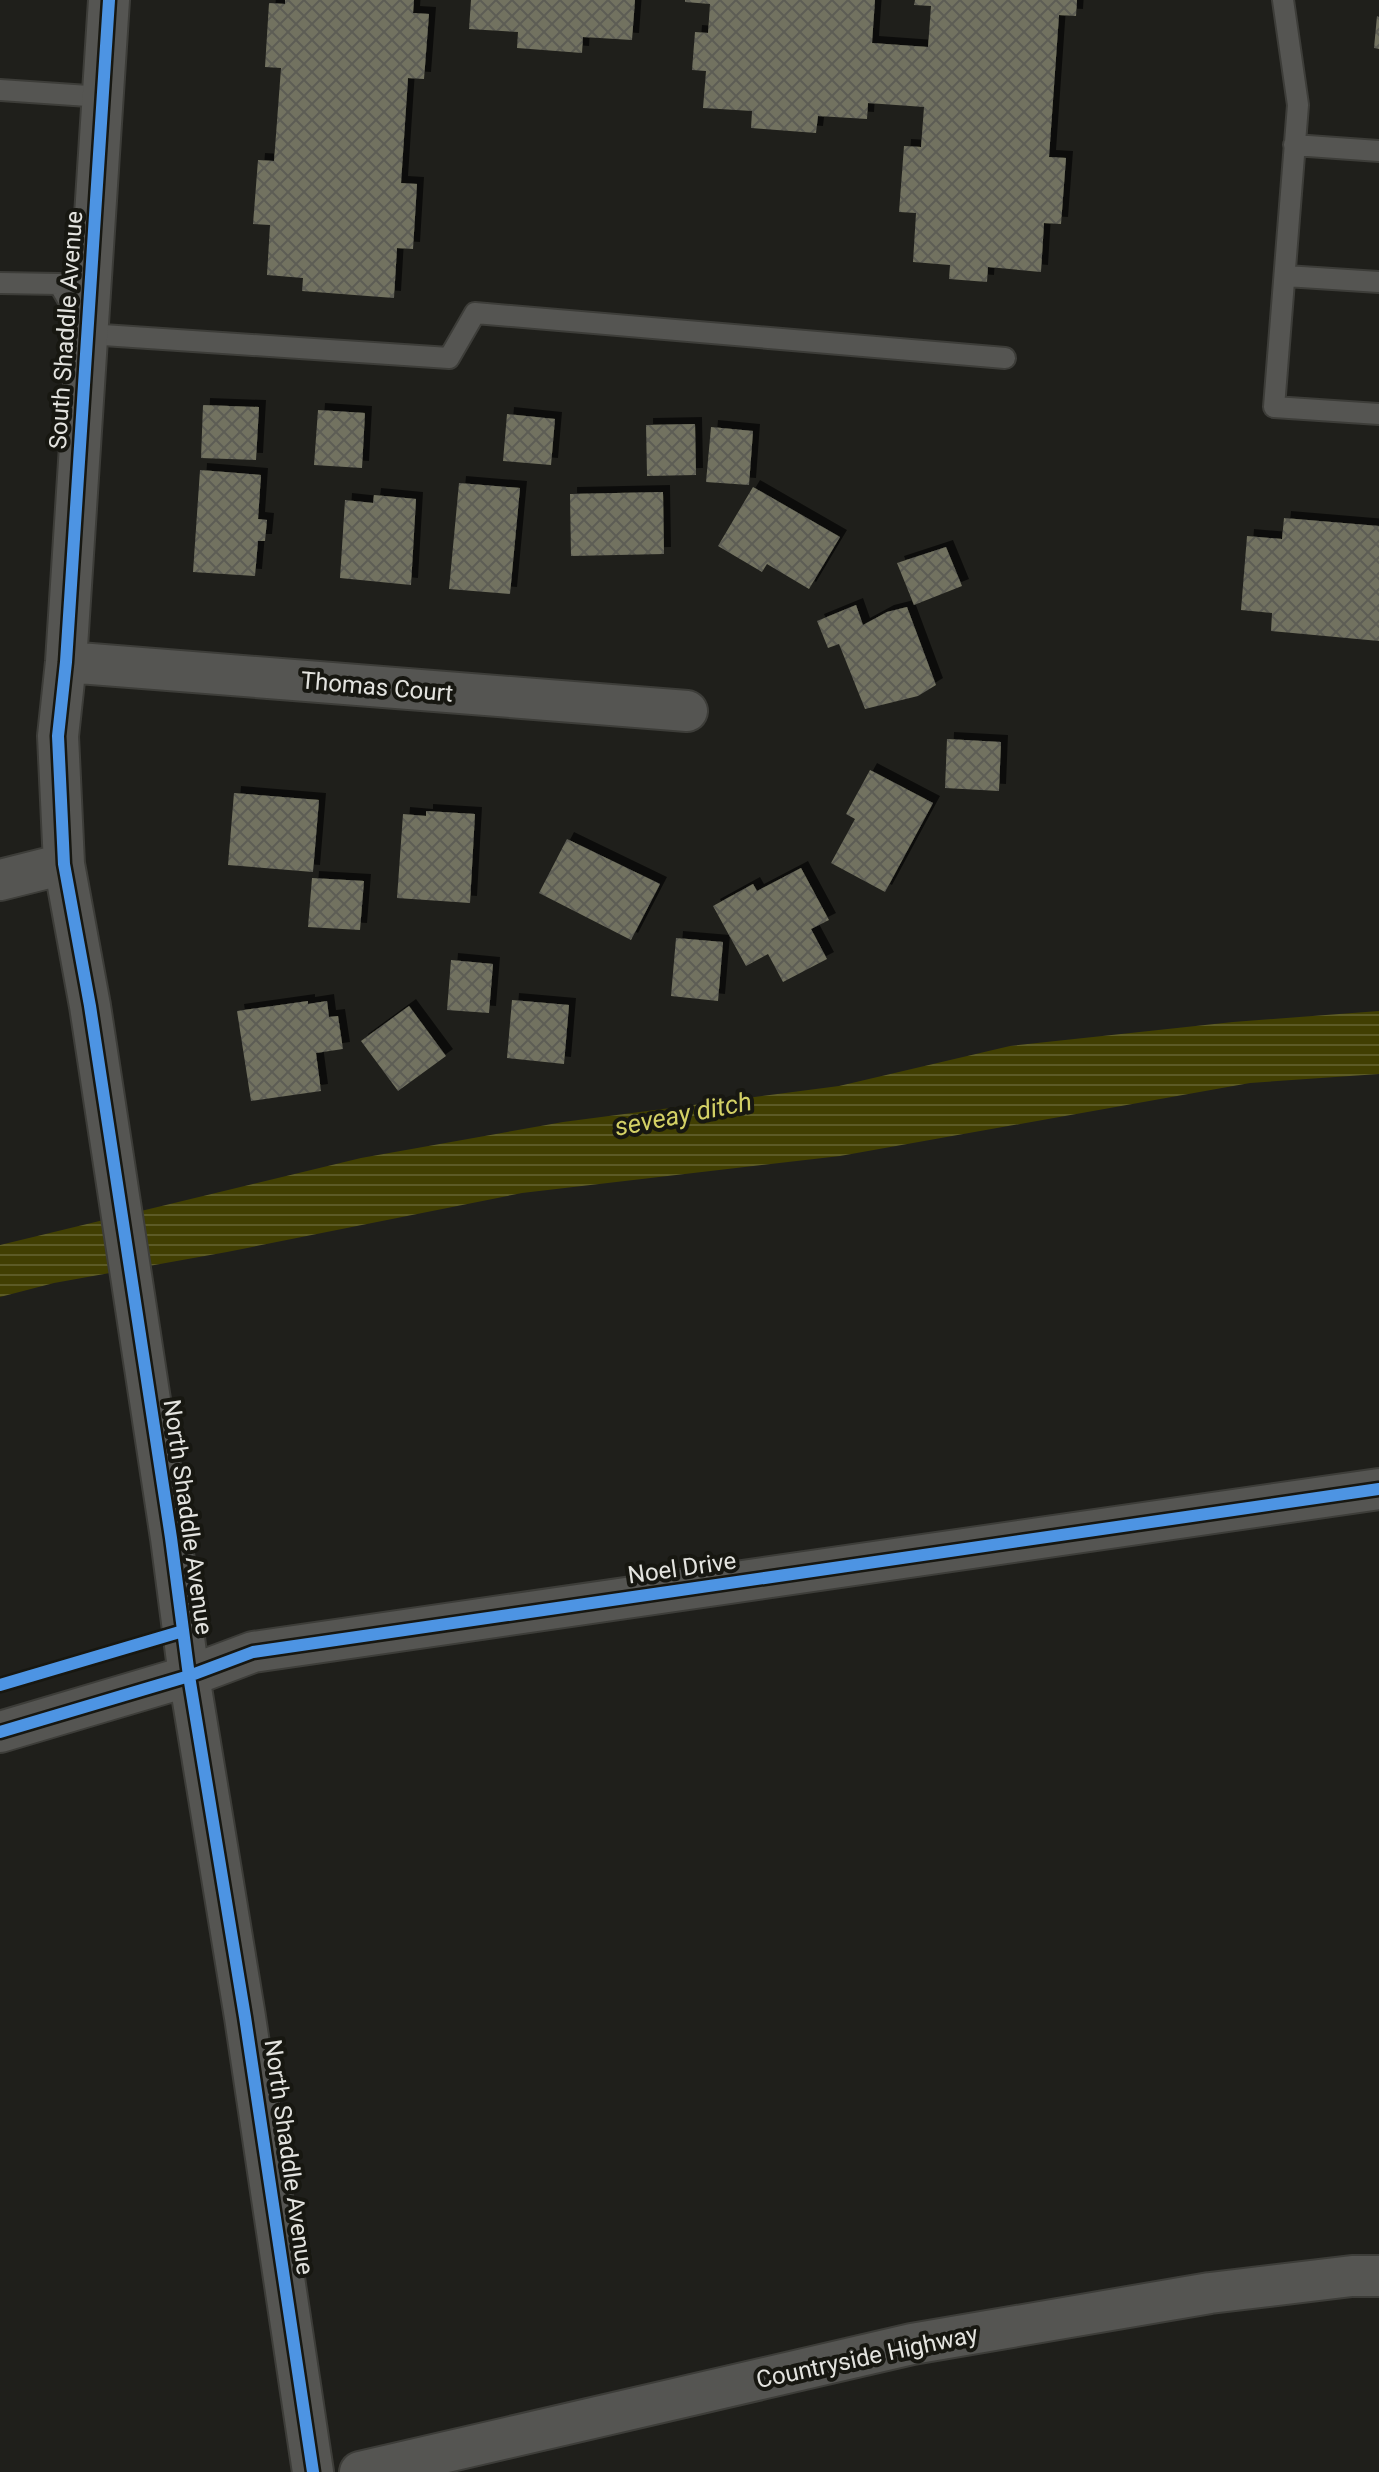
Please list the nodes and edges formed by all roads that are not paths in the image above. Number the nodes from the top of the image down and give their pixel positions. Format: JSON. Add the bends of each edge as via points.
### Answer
{"nodes":[{"id":1,"x":109,"y":0,"type":"edge"},
{"id":2,"x":1283,"y":0,"type":"edge"},
{"id":3,"x":0,"y":90,"type":"edge"},
{"id":4,"x":103,"y":97,"type":"junction"},
{"id":5,"x":1294,"y":145,"type":"junction"},
{"id":6,"x":1379,"y":151,"type":"edge"},
{"id":7,"x":1286,"y":276,"type":"junction"},
{"id":8,"x":1379,"y":282,"type":"edge"},
{"id":9,"x":0,"y":283,"type":"edge"},
{"id":10,"x":88,"y":334,"type":"junction"},
{"id":11,"x":1005,"y":358,"type":"dead end"},
{"id":12,"x":1379,"y":414,"type":"edge"},
{"id":13,"x":66,"y":662,"type":"junction"},
{"id":14,"x":687,"y":711,"type":"dead end"},
{"id":15,"x":64,"y":864,"type":"junction"},
{"id":16,"x":0,"y":880,"type":"edge"},
{"id":17,"x":1379,"y":1489,"type":"edge"},
{"id":18,"x":189,"y":1676,"type":"junction"},
{"id":19,"x":0,"y":1732,"type":"edge"},
{"id":20,"x":1379,"y":2276,"type":"edge"},
{"id":21,"x":313,"y":2472,"type":"edge"},
{"id":22,"x":360,"y":2472,"type":"edge"}],
"edges":[{"from":1,"to":4,"type":"street","name":"South Shaddle Avenue"},
{"from":2,"to":5,"type":"lane","via":[[1298,105]]},
{"from":3,"to":4,"type":"lane"},
{"from":4,"to":10,"type":"street","name":"South Shaddle Avenue"},
{"from":5,"to":6,"type":"lane"},
{"from":5,"to":7,"type":"lane"},
{"from":7,"to":8,"type":"lane"},
{"from":7,"to":12,"type":"lane","via":[[1274,407]]},
{"from":9,"to":10,"type":"lane","via":[[59,284]]},
{"from":10,"to":11,"type":"lane","via":[[449,358],[475,313]]},
{"from":10,"to":13,"type":"street","name":"South Shaddle Avenue"},
{"from":13,"to":14,"type":"street","name":"Thomas Court"},
{"from":13,"to":15,"type":"street","name":"North Shaddle Avenue","via":[[58,736]]},
{"from":15,"to":16,"type":"street"},
{"from":15,"to":18,"type":"street","name":"North Shaddle Avenue","via":[[90,1006]]},
{"from":17,"to":18,"type":"street","name":"Noel Drive","via":[[253,1652]]},
{"from":18,"to":19,"type":"street","name":"Noel Drive"},
{"from":18,"to":21,"type":"street","name":"North Shaddle Avenue"},
{"from":20,"to":22,"type":"street","name":"Countryside Highway","via":[[1210,2293],[912,2344]]}]}
